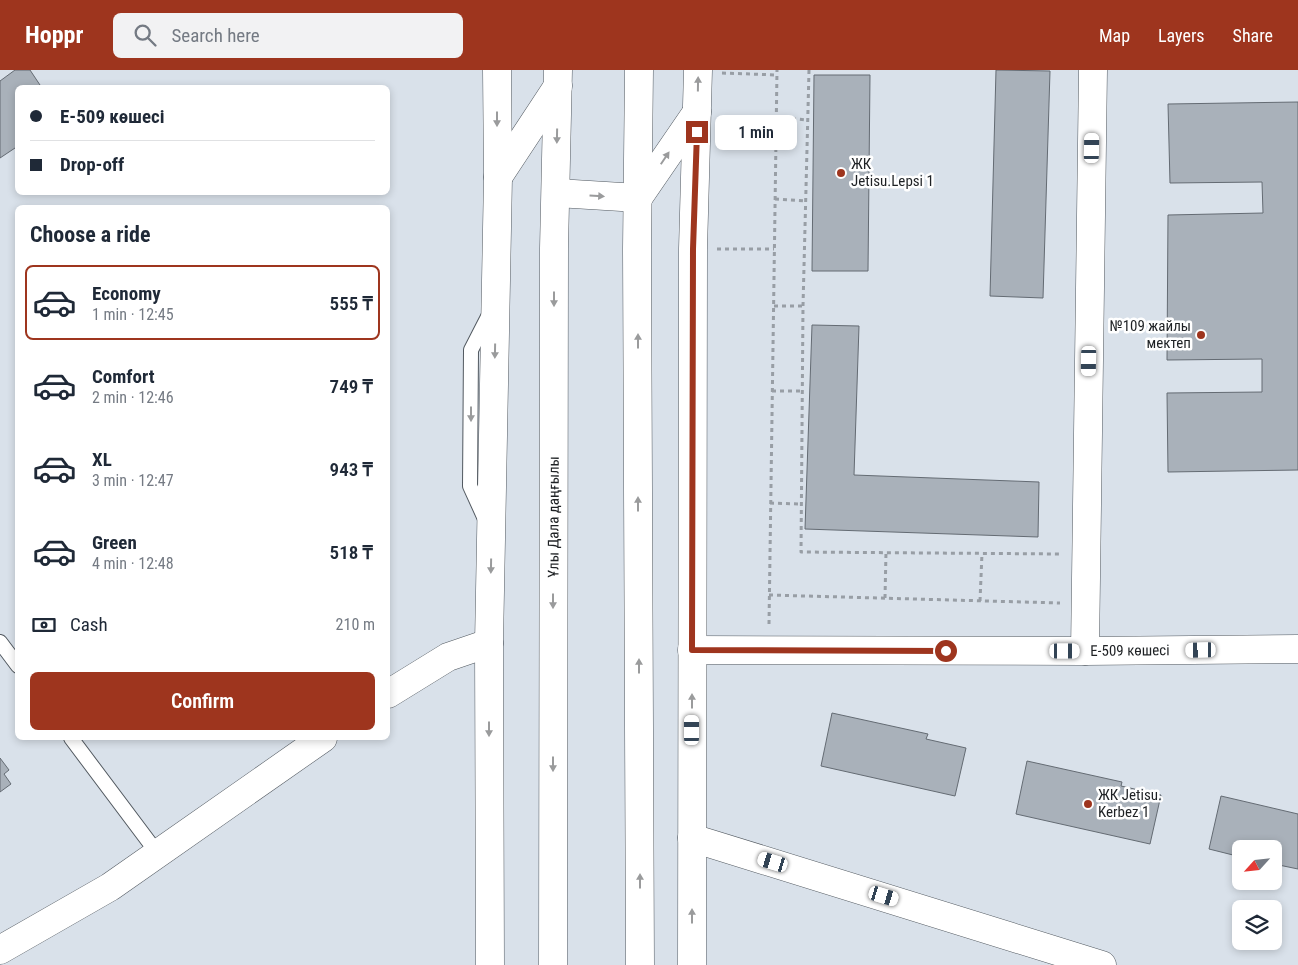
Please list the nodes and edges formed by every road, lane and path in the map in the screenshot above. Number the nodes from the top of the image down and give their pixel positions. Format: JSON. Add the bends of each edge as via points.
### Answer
{"nodes":[{"id":1,"x":497,"y":70,"type":"edge"},
{"id":2,"x":639,"y":70,"type":"edge"},
{"id":3,"x":777,"y":70,"type":"edge"},
{"id":4,"x":809,"y":70,"type":"edge"},
{"id":5,"x":1093,"y":70,"type":"edge"},
{"id":6,"x":698,"y":71,"type":"edge"},
{"id":7,"x":777,"y":75,"type":"junction"},
{"id":8,"x":558,"y":78,"type":"edge"},
{"id":9,"x":698,"y":112,"type":"junction"},
{"id":10,"x":776,"y":117,"type":"junction"},
{"id":11,"x":807,"y":120,"type":"junction"},
{"id":12,"x":498,"y":177,"type":"junction"},
{"id":13,"x":557,"y":193,"type":"junction"},
{"id":14,"x":638,"y":198,"type":"junction"},
{"id":15,"x":775,"y":200,"type":"junction"},
{"id":16,"x":805,"y":201,"type":"junction"},
{"id":17,"x":693,"y":249,"type":"junction"},
{"id":18,"x":774,"y":249,"type":"junction"},
{"id":19,"x":774,"y":306,"type":"junction"},
{"id":20,"x":803,"y":306,"type":"junction"},
{"id":21,"x":772,"y":391,"type":"junction"},
{"id":22,"x":802,"y":391,"type":"junction"},
{"id":23,"x":770,"y":503,"type":"junction"},
{"id":24,"x":801,"y":504,"type":"junction"},
{"id":25,"x":886,"y":552,"type":"junction"},
{"id":26,"x":982,"y":553,"type":"junction"},
{"id":27,"x":1086,"y":554,"type":"junction"},
{"id":28,"x":769,"y":595,"type":"junction"},
{"id":29,"x":885,"y":598,"type":"junction"},
{"id":30,"x":980,"y":601,"type":"junction"},
{"id":31,"x":1086,"y":603,"type":"junction"},
{"id":32,"x":0,"y":642,"type":"edge"},
{"id":33,"x":489,"y":643,"type":"junction"},
{"id":34,"x":1298,"y":649,"type":"edge"},
{"id":35,"x":692,"y":650,"type":"junction"},
{"id":36,"x":768,"y":650,"type":"junction"},
{"id":37,"x":1085,"y":652,"type":"junction"},
{"id":38,"x":15,"y":662,"type":"edge"},
{"id":39,"x":390,"y":693,"type":"edge"},
{"id":40,"x":72,"y":740,"type":"edge"},
{"id":41,"x":320,"y":740,"type":"edge"},
{"id":42,"x":692,"y":838,"type":"junction"},
{"id":43,"x":158,"y":854,"type":"junction"},
{"id":44,"x":0,"y":950,"type":"edge"},
{"id":45,"x":490,"y":965,"type":"edge"},
{"id":46,"x":553,"y":965,"type":"edge"},
{"id":47,"x":640,"y":965,"type":"edge"},
{"id":48,"x":692,"y":965,"type":"edge"},
{"id":49,"x":1102,"y":965,"type":"edge"}],
"edges":[{"from":1,"to":12,"type":"street","one_way":true},
{"from":2,"to":14,"type":"street"},
{"from":3,"to":7,"type":"path"},
{"from":4,"to":11,"type":"path"},
{"from":5,"to":27,"type":"street"},
{"from":6,"to":7,"type":"path"},
{"from":9,"to":6,"type":"street","one_way":true},
{"from":7,"to":10,"type":"path"},
{"from":8,"to":12,"type":"street"},
{"from":8,"to":13,"type":"street","name":"Ұлы Дала даңғылы","one_way":true},
{"from":14,"to":9,"type":"street","one_way":true},
{"from":9,"to":17,"type":"street"},
{"from":10,"to":11,"type":"path"},
{"from":10,"to":15,"type":"path"},
{"from":11,"to":16,"type":"path"},
{"from":12,"to":33,"type":"street","one_way":true},
{"from":13,"to":14,"type":"street","one_way":true},
{"from":13,"to":46,"type":"street","name":"Ұлы Дала даңғылы","one_way":true,"via":[[554,258]]},
{"from":47,"to":14,"type":"street","one_way":true},
{"from":15,"to":16,"type":"path"},
{"from":15,"to":18,"type":"path"},
{"from":16,"to":20,"type":"path"},
{"from":17,"to":18,"type":"path"},
{"from":17,"to":35,"type":"street"},
{"from":18,"to":19,"type":"path"},
{"from":19,"to":20,"type":"path"},
{"from":19,"to":21,"type":"path"},
{"from":20,"to":22,"type":"path"},
{"from":21,"to":22,"type":"path"},
{"from":21,"to":23,"type":"path"},
{"from":22,"to":24,"type":"path"},
{"from":23,"to":24,"type":"path"},
{"from":23,"to":28,"type":"path"},
{"from":24,"to":25,"type":"path","via":[[801,552]]},
{"from":25,"to":26,"type":"path"},
{"from":25,"to":29,"type":"path"},
{"from":26,"to":27,"type":"path"},
{"from":26,"to":30,"type":"path"},
{"from":27,"to":31,"type":"street"},
{"from":28,"to":29,"type":"path"},
{"from":28,"to":36,"type":"path"},
{"from":29,"to":30,"type":"path"},
{"from":30,"to":31,"type":"path"},
{"from":31,"to":37,"type":"street"},
{"from":32,"to":38,"type":"lane"},
{"from":33,"to":39,"type":"street","via":[[448,657]]},
{"from":33,"to":45,"type":"street","one_way":true},
{"from":34,"to":37,"type":"street","name":"Е-509 көшесі"},
{"from":35,"to":36,"type":"street","name":"Е-509 көшесі"},
{"from":42,"to":35,"type":"street","one_way":true},
{"from":36,"to":37,"type":"street","name":"Е-509 көшесі"},
{"from":40,"to":43,"type":"lane"},
{"from":41,"to":43,"type":"street"},
{"from":48,"to":42,"type":"street","one_way":true},
{"from":42,"to":49,"type":"street"},
{"from":43,"to":44,"type":"street","via":[[110,887]]}]}
